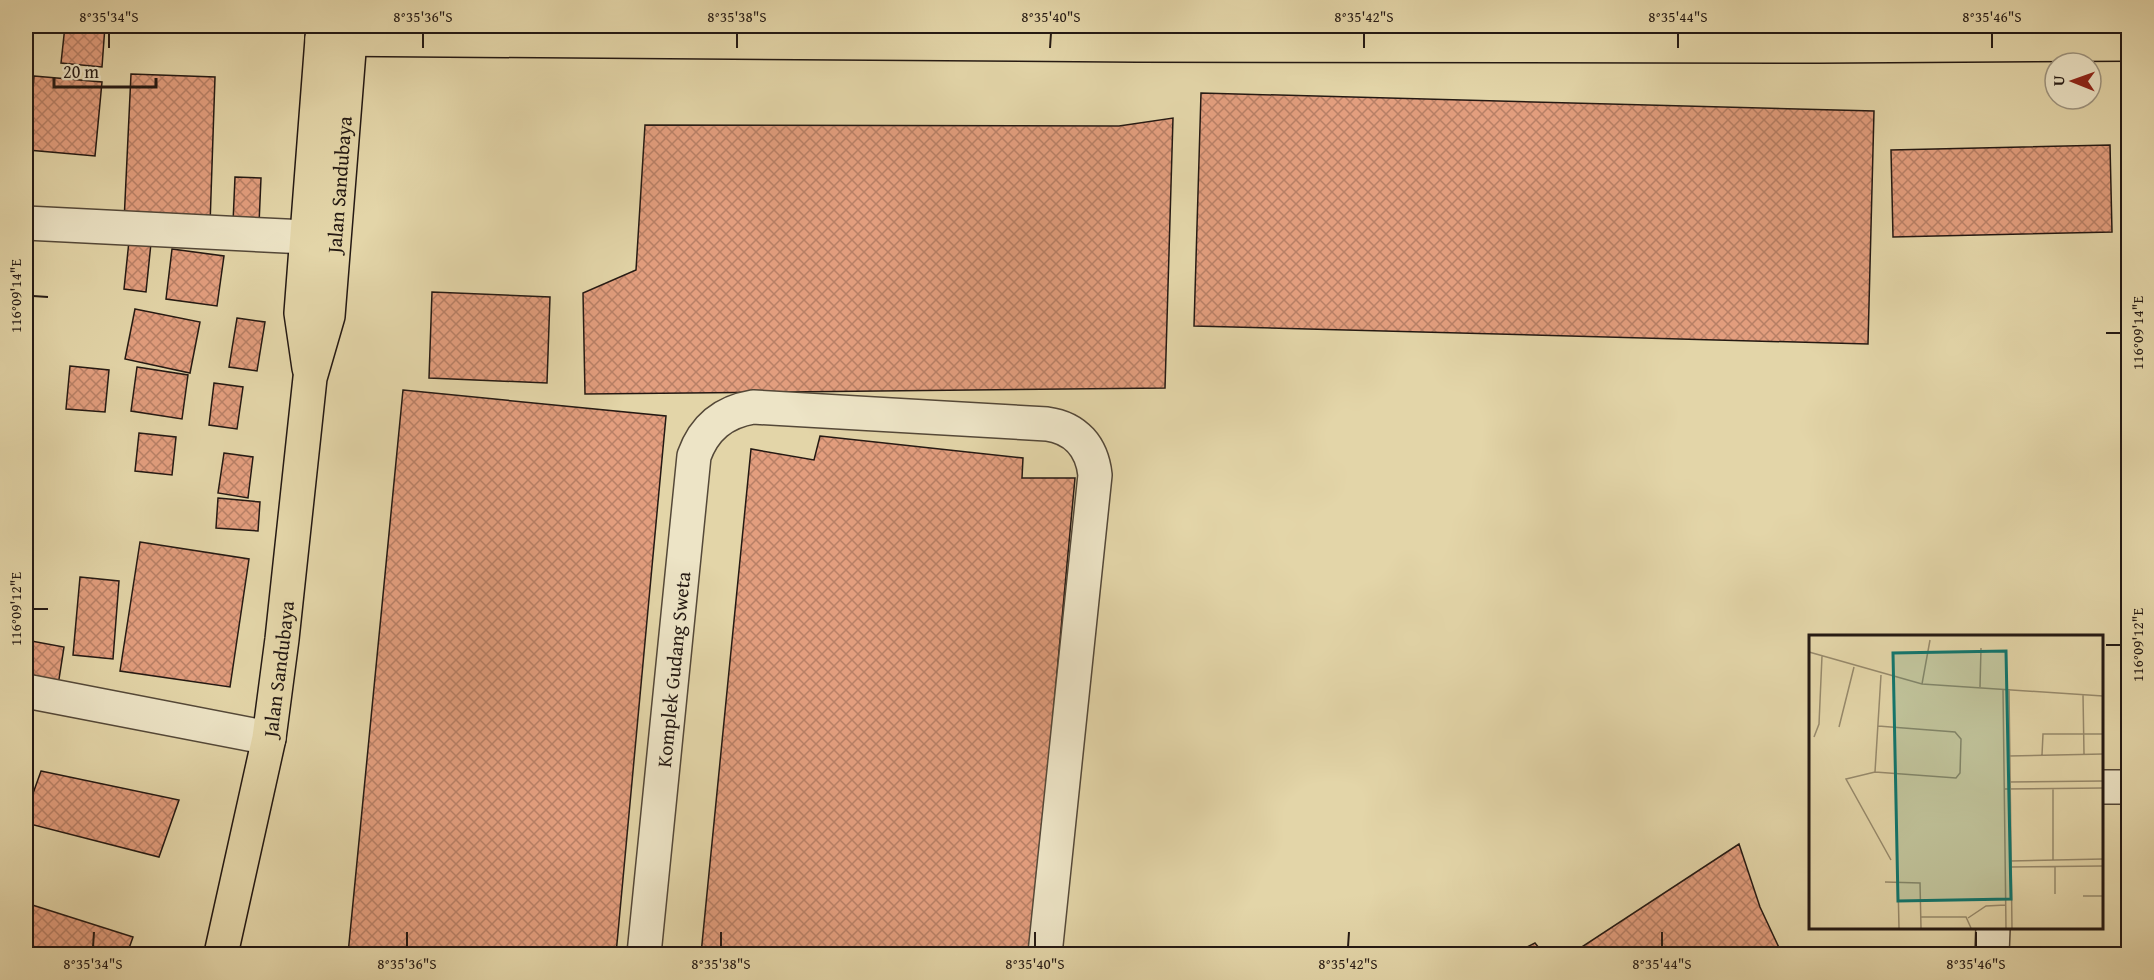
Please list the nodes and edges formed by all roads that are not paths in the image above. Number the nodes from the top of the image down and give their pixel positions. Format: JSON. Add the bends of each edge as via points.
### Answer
{"nodes":[{"id":1,"x":337,"y":32,"type":"edge"},
{"id":2,"x":1136,"y":35,"type":"edge"},
{"id":3,"x":1192,"y":35,"type":"edge"},
{"id":4,"x":1819,"y":36,"type":"edge"},
{"id":5,"x":1874,"y":36,"type":"edge"},
{"id":6,"x":2128,"y":44,"type":"edge"},
{"id":7,"x":26,"y":223,"type":"edge"},
{"id":8,"x":306,"y":237,"type":"junction"},
{"id":9,"x":310,"y":378,"type":"junction"},
{"id":10,"x":26,"y":691,"type":"edge"},
{"id":11,"x":269,"y":738,"type":"junction"},
{"id":12,"x":2103,"y":787,"type":"edge"},
{"id":13,"x":2128,"y":787,"type":"edge"},
{"id":14,"x":1993,"y":929,"type":"edge"},
{"id":15,"x":220,"y":954,"type":"edge"},
{"id":16,"x":644,"y":954,"type":"edge"},
{"id":17,"x":1045,"y":954,"type":"edge"},
{"id":18,"x":1992,"y":954,"type":"edge"}],
"edges":[{"from":1,"to":2,"type":"main road"},
{"from":1,"to":8,"type":"main road","name":"Jalan Sandubaya"},
{"from":1,"to":9,"type":"main road","name":"Jalan Sandubaya","via":[[328,316]]},
{"from":2,"to":3,"type":"main road"},
{"from":3,"to":4,"type":"main road"},
{"from":4,"to":5,"type":"main road"},
{"from":5,"to":6,"type":"main road"},
{"from":7,"to":8,"type":"street"},
{"from":8,"to":9,"type":"main road","name":"Jalan Sandubaya","via":[[300,313]]},
{"from":9,"to":11,"type":"main road","name":"Jalan Sandubaya"},
{"from":10,"to":11,"type":"street"},
{"from":11,"to":15,"type":"main road","name":"Jalan Sandubaya"},
{"from":12,"to":13,"type":"street"},
{"from":14,"to":18,"type":"street"},
{"from":16,"to":17,"type":"street","name":"Komplek Gudang Sweta","via":[[694,456],[716,422],[744,409],[763,407],[1047,424],[1072,432],[1089,450],[1095,475]]}]}
